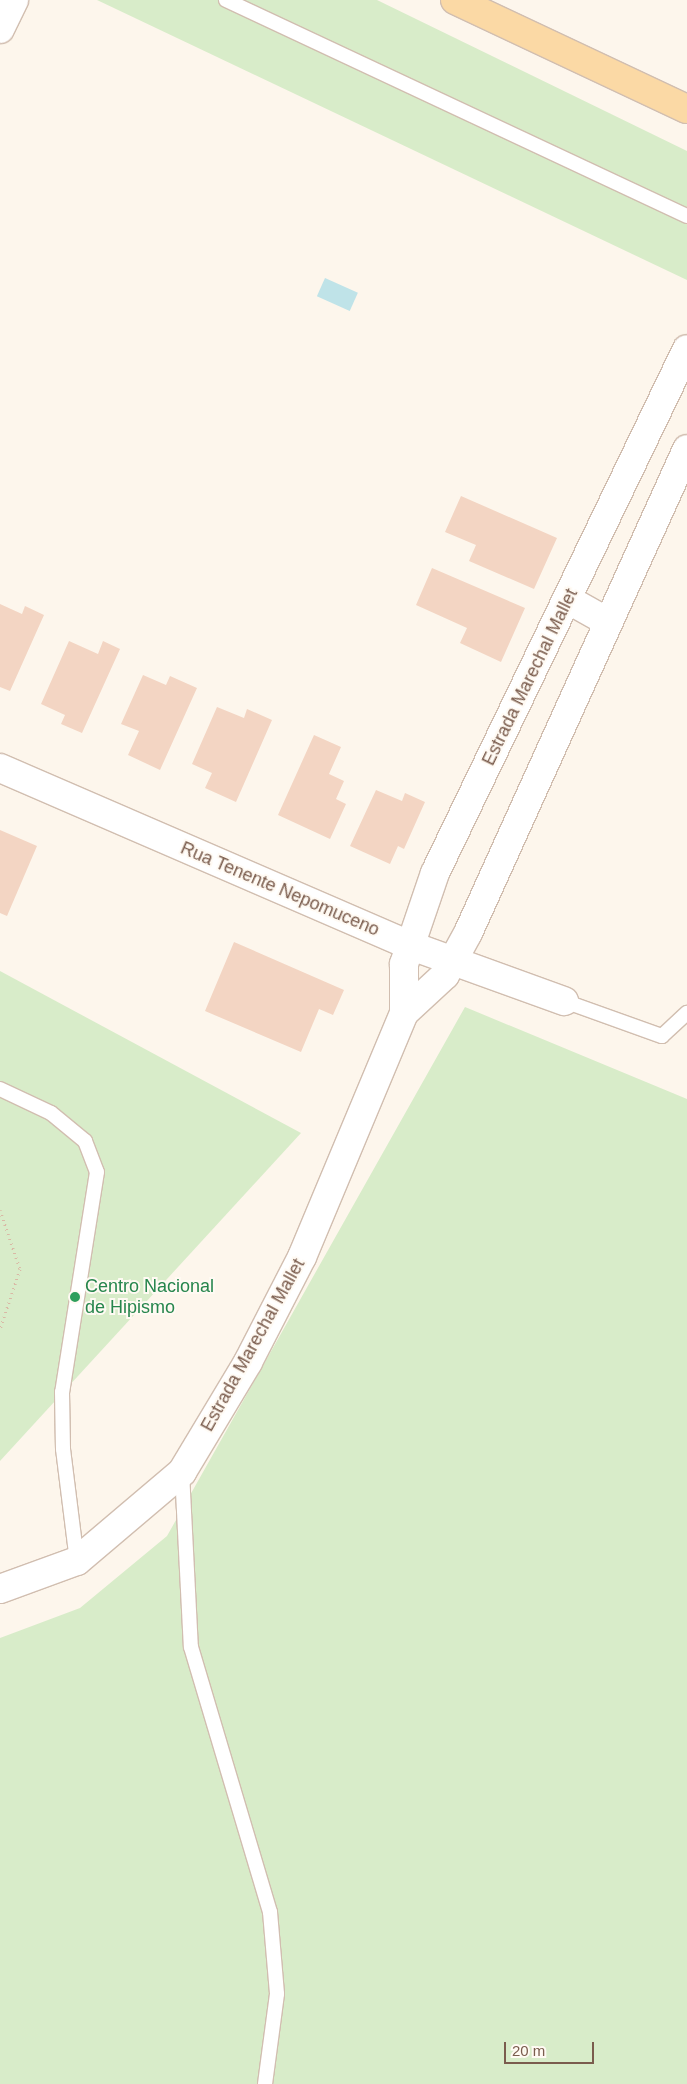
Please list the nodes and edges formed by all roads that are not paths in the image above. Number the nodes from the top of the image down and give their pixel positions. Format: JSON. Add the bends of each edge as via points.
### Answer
{"nodes":[{"id":1,"x":14,"y":0,"type":"edge"},
{"id":2,"x":226,"y":0,"type":"edge"},
{"id":3,"x":455,"y":0,"type":"edge"},
{"id":4,"x":0,"y":29,"type":"edge"},
{"id":5,"x":687,"y":109,"type":"edge"},
{"id":6,"x":687,"y":216,"type":"edge"},
{"id":7,"x":687,"y":349,"type":"edge"},
{"id":8,"x":687,"y":449,"type":"edge"},
{"id":9,"x":567,"y":599,"type":"junction"},
{"id":10,"x":608,"y":622,"type":"junction"},
{"id":11,"x":0,"y":768,"type":"edge"},
{"id":12,"x":409,"y":945,"type":"junction"},
{"id":13,"x":453,"y":962,"type":"junction"},
{"id":14,"x":564,"y":1001,"type":"joint"},
{"id":15,"x":404,"y":1013,"type":"junction"},
{"id":16,"x":687,"y":1013,"type":"edge"},
{"id":17,"x":0,"y":1089,"type":"edge"},
{"id":18,"x":182,"y":1472,"type":"junction"},
{"id":19,"x":77,"y":1561,"type":"junction"},
{"id":20,"x":0,"y":1589,"type":"edge"},
{"id":21,"x":265,"y":2084,"type":"edge"}],
"edges":[{"from":1,"to":4,"type":"street"},
{"from":2,"to":6,"type":"lane"},
{"from":3,"to":5,"type":"main road"},
{"from":7,"to":9,"type":"street","name":"Estrada Marechal Mallet"},
{"from":8,"to":10,"type":"street","name":"Estrada Marechal Mallet"},
{"from":9,"to":10,"type":"street"},
{"from":9,"to":12,"type":"street","name":"Estrada Marechal Mallet","via":[[435,873]]},
{"from":10,"to":13,"type":"street","name":"Estrada Marechal Mallet"},
{"from":11,"to":12,"type":"street","name":"Rua Tenente Nepomuceno"},
{"from":12,"to":13,"type":"street","name":"Rua Tenente Nepomuceno"},
{"from":12,"to":15,"type":"street","name":"Estrada Marechal Mallet","via":[[404,964]]},
{"from":13,"to":14,"type":"street","name":"Rua Tenente Nepomuceno"},
{"from":13,"to":15,"type":"street","name":"Estrada Marechal Mallet","via":[[432,990]]},
{"from":14,"to":16,"type":"lane","via":[[662,1036]]},
{"from":15,"to":18,"type":"street","name":"Estrada Marechal Mallet","via":[[302,1257],[248,1362]]},
{"from":17,"to":19,"type":"lane","via":[[51,1113],[85,1141],[97,1172],[62,1392],[63,1449]]},
{"from":18,"to":19,"type":"street","name":"Estrada Marechal Mallet"},
{"from":18,"to":21,"type":"lane","via":[[192,1647],[270,1912],[277,1994]]},
{"from":19,"to":20,"type":"street","name":"Estrada Marechal Mallet"}]}
